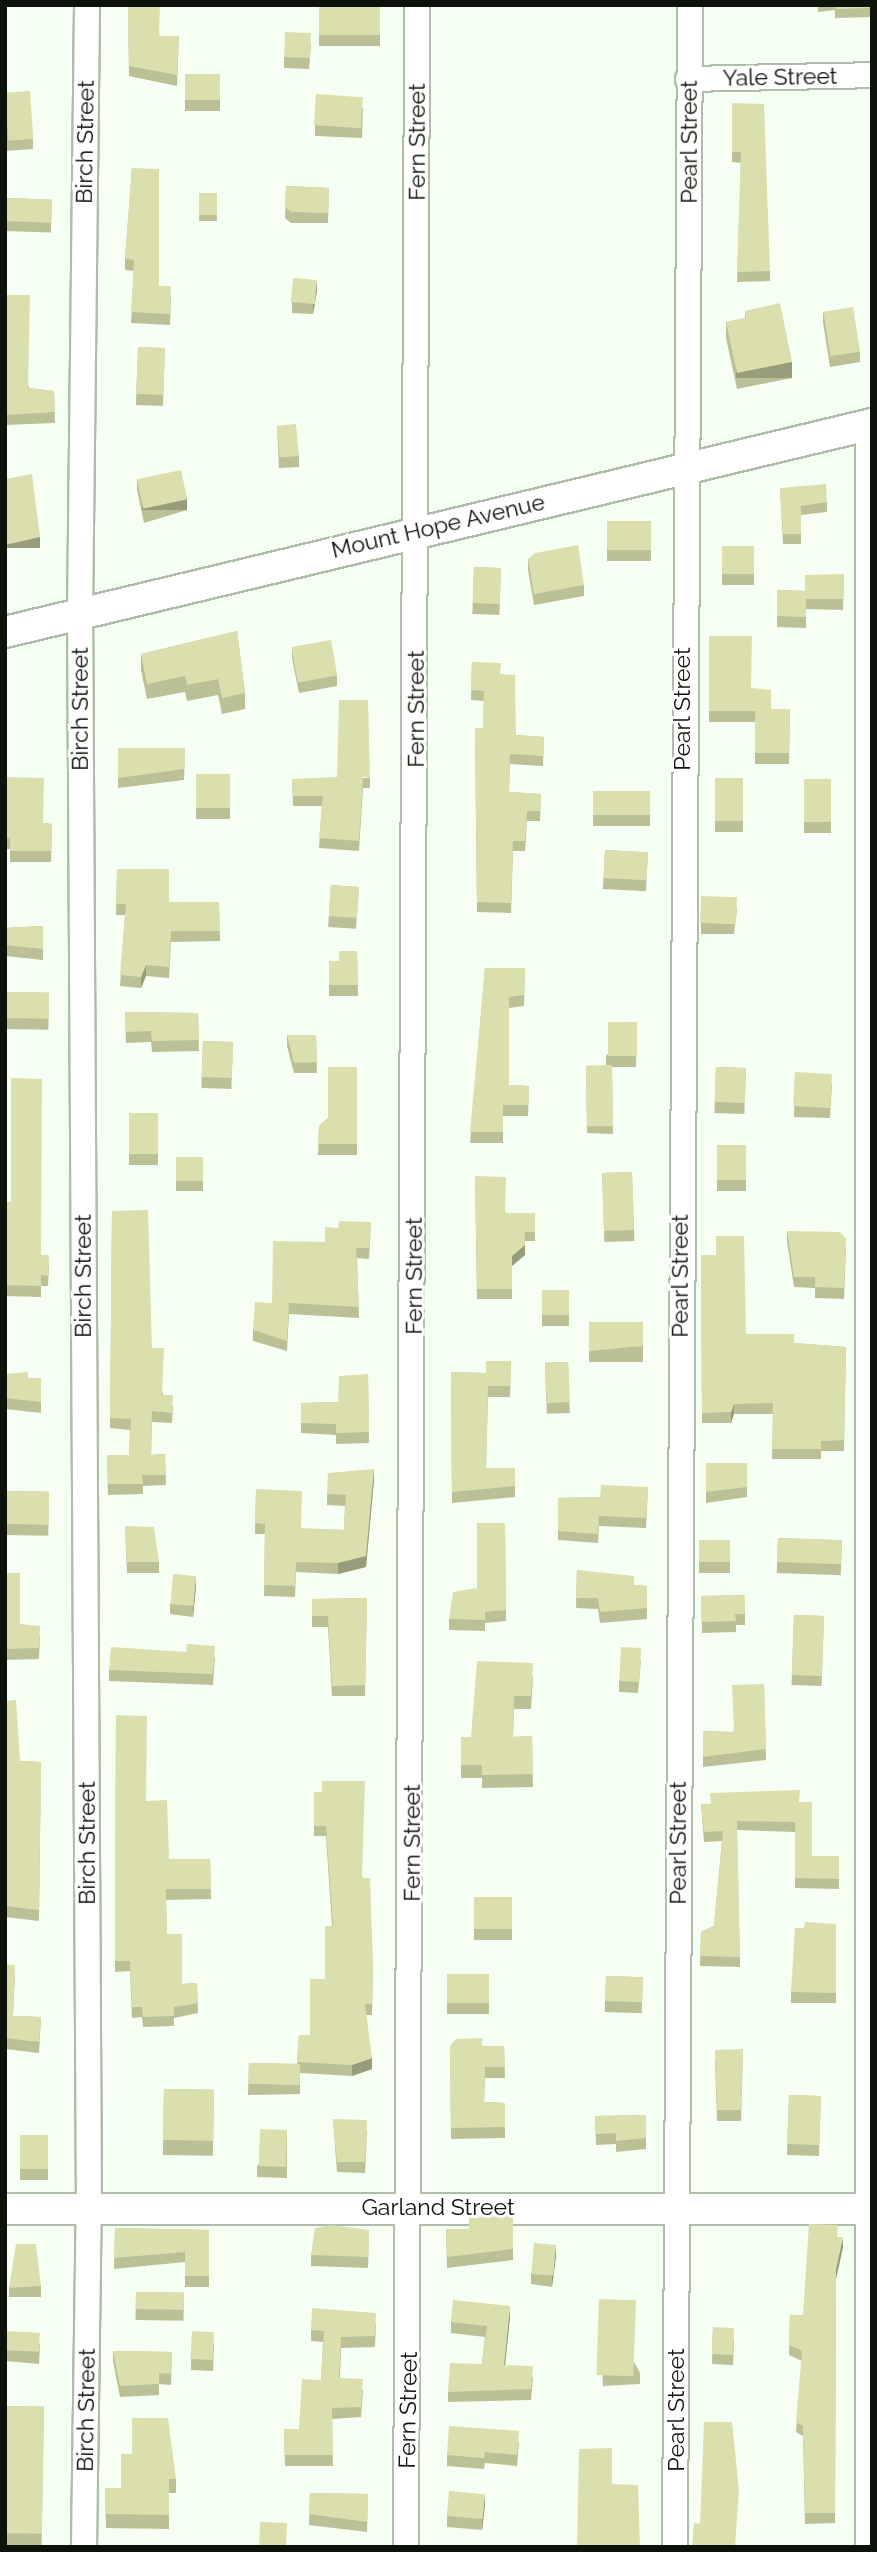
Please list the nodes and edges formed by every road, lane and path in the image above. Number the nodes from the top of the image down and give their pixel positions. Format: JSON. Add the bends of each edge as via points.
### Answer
{"nodes":[{"id":1,"x":87,"y":5,"type":"edge"},
{"id":2,"x":417,"y":5,"type":"edge"},
{"id":3,"x":690,"y":5,"type":"edge"},
{"id":4,"x":872,"y":75,"type":"edge"},
{"id":5,"x":688,"y":79,"type":"junction"},
{"id":6,"x":870,"y":425,"type":"edge"},
{"id":7,"x":683,"y":474,"type":"junction"},
{"id":8,"x":417,"y":528,"type":"junction"},
{"id":9,"x":80,"y":615,"type":"junction"},
{"id":10,"x":5,"y":632,"type":"edge"},
{"id":11,"x":411,"y":2206,"type":"junction"},
{"id":12,"x":89,"y":2208,"type":"junction"},
{"id":13,"x":677,"y":2208,"type":"junction"},
{"id":14,"x":5,"y":2209,"type":"edge"},
{"id":15,"x":869,"y":2209,"type":"edge"},
{"id":16,"x":84,"y":2547,"type":"edge"},
{"id":17,"x":406,"y":2547,"type":"edge"},
{"id":18,"x":675,"y":2547,"type":"edge"},
{"id":19,"x":867,"y":2547,"type":"edge"}],
"edges":[{"from":1,"to":9,"type":"street","name":"Birch Street"},
{"from":2,"to":8,"type":"street","name":"Fern Street"},
{"from":3,"to":5,"type":"street","name":"Pearl Street"},
{"from":4,"to":5,"type":"street","name":"Yale Street"},
{"from":5,"to":7,"type":"street","name":"Pearl Street","via":[[691,422]]},
{"from":6,"to":7,"type":"street","name":"Mount Hope Avenue"},
{"from":6,"to":15,"type":"street"},
{"from":7,"to":8,"type":"street","name":"Mount Hope Avenue"},
{"from":7,"to":13,"type":"street","name":"Pearl Street"},
{"from":8,"to":9,"type":"street","name":"Mount Hope Avenue"},
{"from":8,"to":11,"type":"street","name":"Fern Street"},
{"from":9,"to":10,"type":"street","name":"Mount Hope Avenue"},
{"from":9,"to":12,"type":"street","name":"Birch Street"},
{"from":11,"to":12,"type":"street","name":"Garland Street"},
{"from":11,"to":13,"type":"street","name":"Garland Street"},
{"from":11,"to":17,"type":"street","name":"Fern Street"},
{"from":12,"to":14,"type":"street","name":"Garland Street"},
{"from":12,"to":16,"type":"street","name":"Birch Street"},
{"from":13,"to":15,"type":"street","name":"Garland Street"},
{"from":13,"to":18,"type":"street","name":"Pearl Street"},
{"from":15,"to":19,"type":"street"}]}
